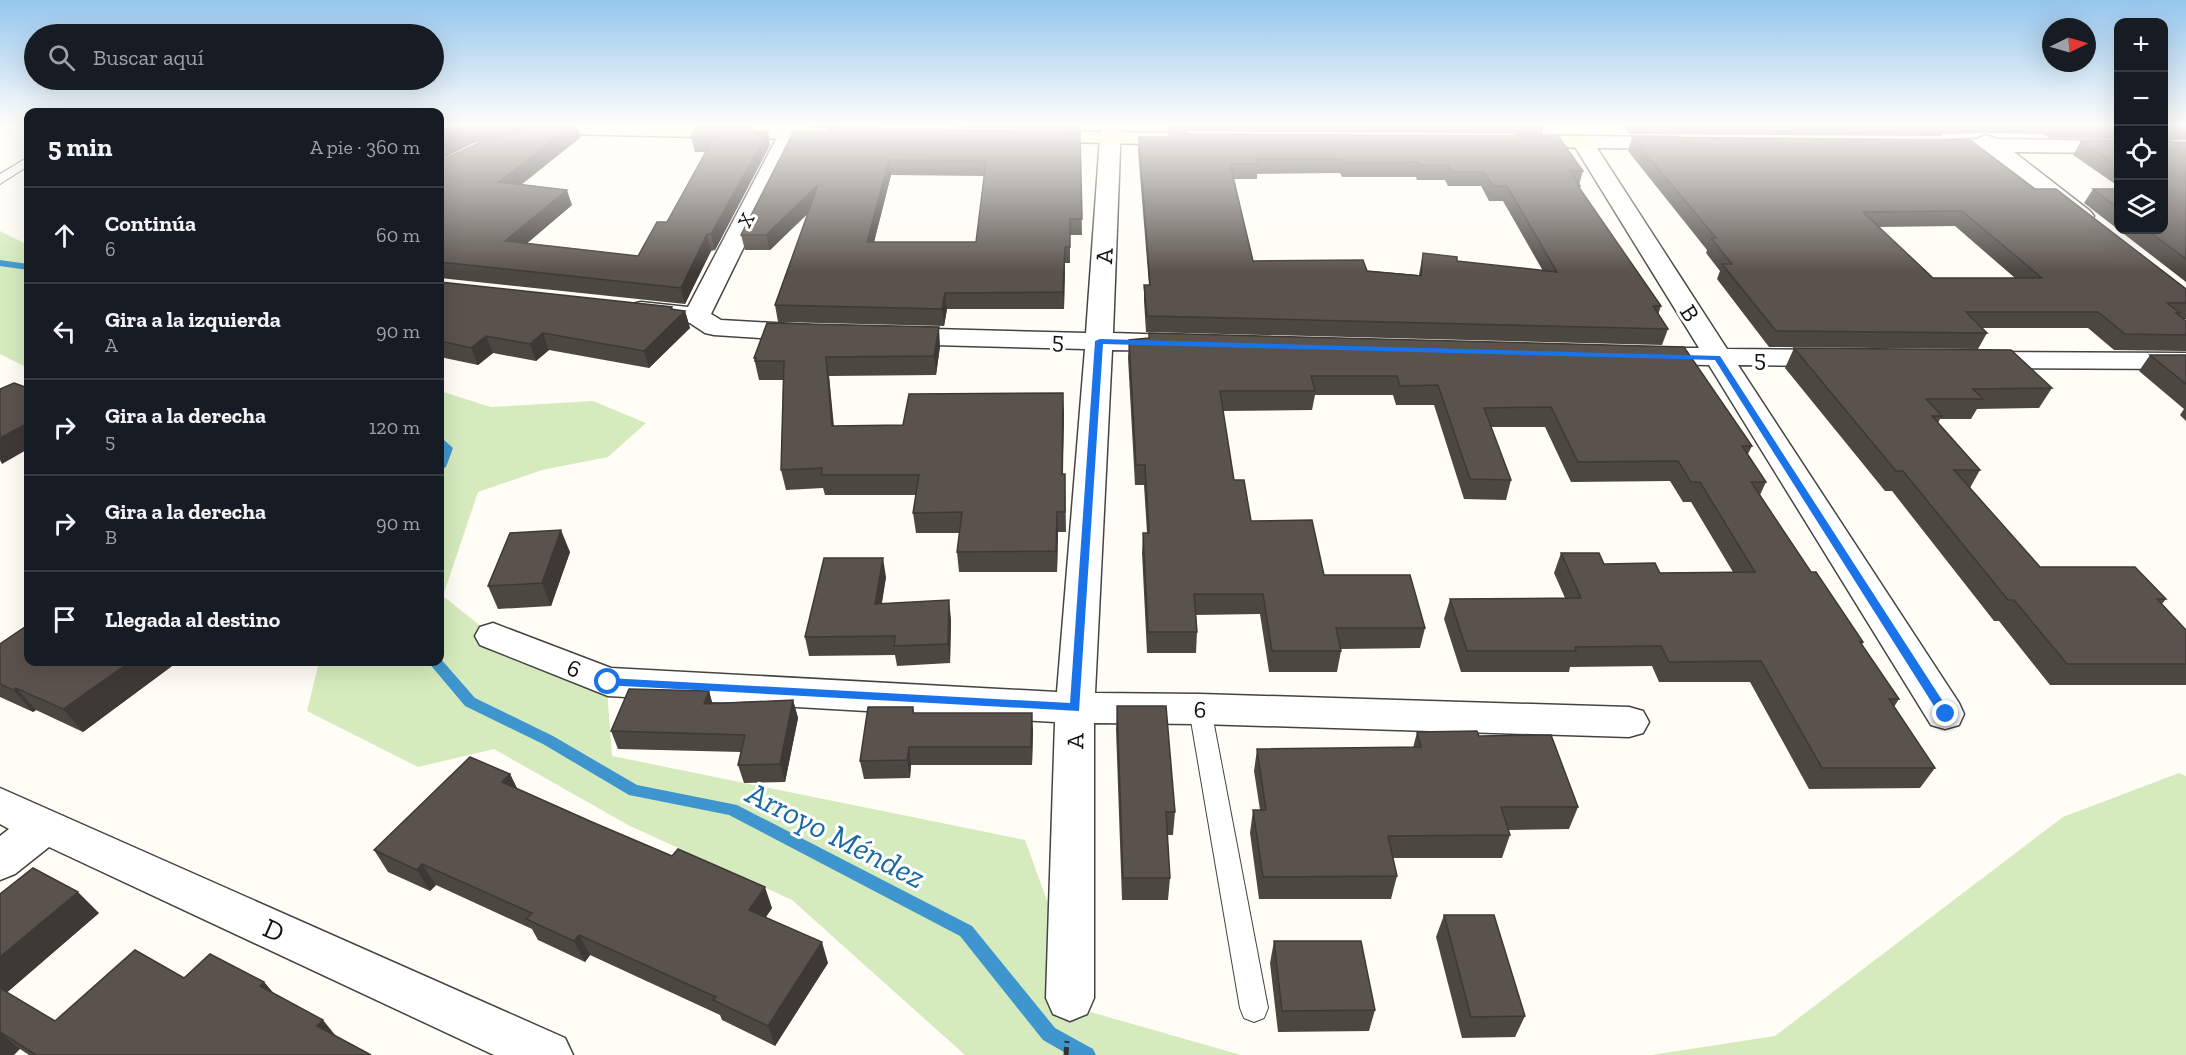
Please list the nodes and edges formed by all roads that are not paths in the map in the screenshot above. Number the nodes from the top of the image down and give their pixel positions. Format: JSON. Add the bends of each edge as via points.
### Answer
{"nodes":[{"id":1,"x":770,"y":173,"type":"edge"},
{"id":2,"x":1108,"y":173,"type":"edge"},
{"id":3,"x":1601,"y":173,"type":"edge"},
{"id":4,"x":2027,"y":173,"type":"edge"},
{"id":5,"x":2103,"y":232,"type":"edge"},
{"id":6,"x":615,"y":307,"type":"edge"},
{"id":7,"x":698,"y":316,"type":"junction"},
{"id":8,"x":831,"y":334,"type":"edge"},
{"id":9,"x":866,"y":335,"type":"edge"},
{"id":10,"x":1100,"y":341,"type":"junction"},
{"id":11,"x":1194,"y":344,"type":"edge"},
{"id":12,"x":1622,"y":355,"type":"edge"},
{"id":13,"x":1717,"y":357,"type":"junction"},
{"id":14,"x":1858,"y":359,"type":"edge"},
{"id":15,"x":1952,"y":359,"type":"edge"},
{"id":16,"x":2186,"y":362,"type":"edge"},
{"id":17,"x":493,"y":636,"type":"dead end"},
{"id":18,"x":1075,"y":708,"type":"junction"},
{"id":19,"x":1200,"y":709,"type":"junction"},
{"id":20,"x":1946,"y":714,"type":"dead end"},
{"id":21,"x":1629,"y":722,"type":"dead end"},
{"id":22,"x":0,"y":805,"type":"edge"},
{"id":23,"x":44,"y":826,"type":"junction"},
{"id":24,"x":0,"y":861,"type":"edge"},
{"id":25,"x":1070,"y":998,"type":"dead end"},
{"id":26,"x":1254,"y":1008,"type":"dead end"},
{"id":27,"x":548,"y":1055,"type":"edge"}],
"edges":[{"from":1,"to":7,"type":"street","name":"X"},
{"from":2,"to":10,"type":"street","name":"A"},
{"from":3,"to":13,"type":"street","name":"B"},
{"from":4,"to":5,"type":"street"},
{"from":6,"to":7,"type":"street"},
{"from":7,"to":8,"type":"street","via":[[714,327]]},
{"from":9,"to":10,"type":"street","name":"5"},
{"from":10,"to":11,"type":"street","name":"5"},
{"from":10,"to":18,"type":"street","name":"A"},
{"from":12,"to":13,"type":"street","name":"5"},
{"from":13,"to":14,"type":"street","name":"5"},
{"from":13,"to":20,"type":"street","name":"B"},
{"from":15,"to":16,"type":"street"},
{"from":17,"to":18,"type":"street","name":"6","via":[[608,682]]},
{"from":18,"to":19,"type":"street","name":"6"},
{"from":18,"to":25,"type":"street","name":"A"},
{"from":19,"to":21,"type":"street","name":"6"},
{"from":19,"to":26,"type":"lane"},
{"from":22,"to":23,"type":"street","name":"D"},
{"from":23,"to":24,"type":"street"},
{"from":23,"to":27,"type":"street","name":"D"}]}
